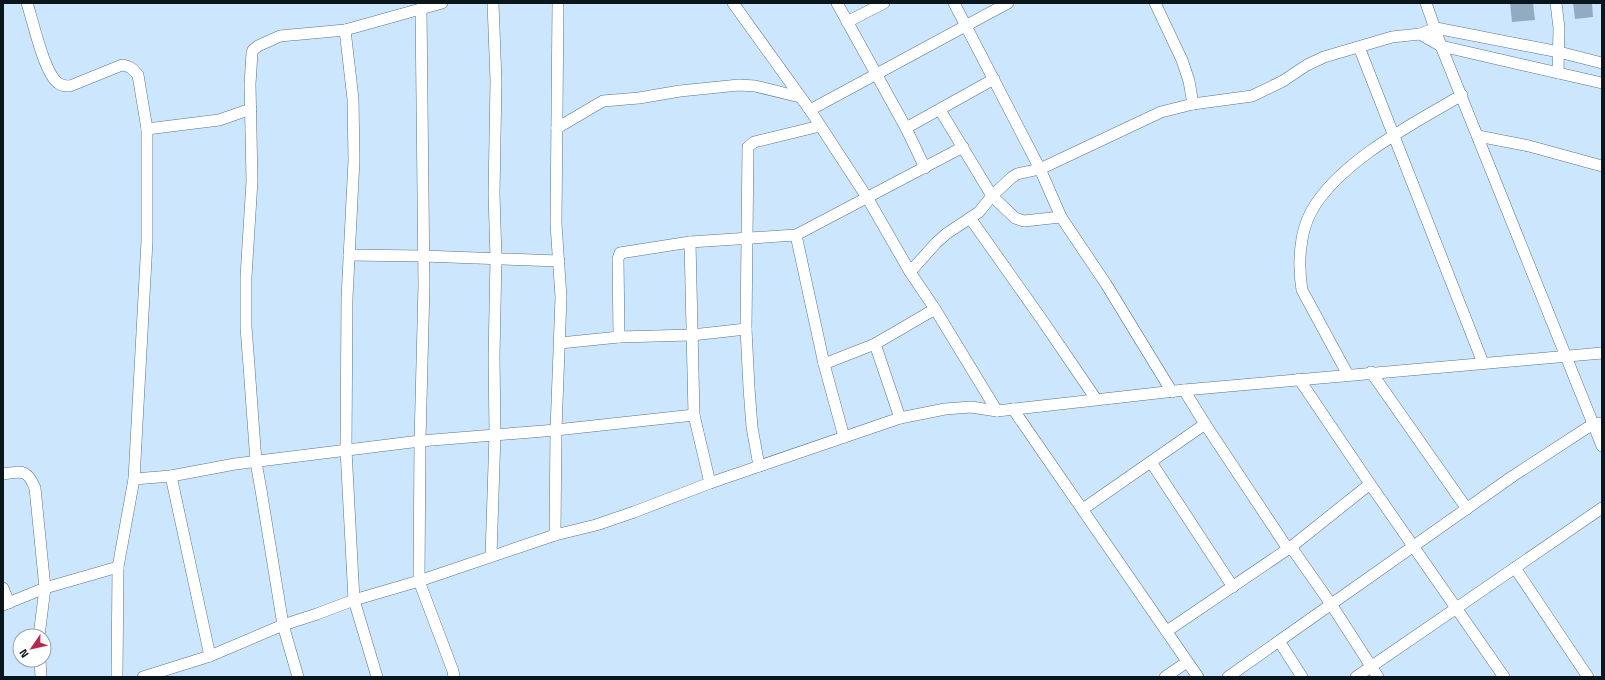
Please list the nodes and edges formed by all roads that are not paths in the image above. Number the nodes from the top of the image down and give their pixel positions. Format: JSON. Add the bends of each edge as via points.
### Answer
{"nodes":[{"id":1,"x":27,"y":3,"type":"edge"},
{"id":2,"x":442,"y":3,"type":"edge"},
{"id":3,"x":493,"y":3,"type":"edge"},
{"id":4,"x":558,"y":3,"type":"edge"},
{"id":5,"x":733,"y":3,"type":"edge"},
{"id":6,"x":837,"y":3,"type":"edge"},
{"id":7,"x":884,"y":3,"type":"edge"},
{"id":8,"x":954,"y":3,"type":"edge"},
{"id":9,"x":1008,"y":3,"type":"edge"},
{"id":10,"x":1154,"y":3,"type":"edge"},
{"id":11,"x":1426,"y":3,"type":"edge"},
{"id":12,"x":1556,"y":3,"type":"edge"},
{"id":13,"x":421,"y":8,"type":"junction"},
{"id":14,"x":847,"y":22,"type":"junction"},
{"id":15,"x":966,"y":26,"type":"junction"},
{"id":16,"x":1436,"y":28,"type":"junction"},
{"id":17,"x":345,"y":30,"type":"junction"},
{"id":18,"x":1420,"y":34,"type":"junction"},
{"id":19,"x":1441,"y":46,"type":"junction"},
{"id":20,"x":1359,"y":47,"type":"junction"},
{"id":21,"x":1559,"y":52,"type":"junction"},
{"id":22,"x":1602,"y":63,"type":"edge"},
{"id":23,"x":1558,"y":73,"type":"junction"},
{"id":24,"x":876,"y":75,"type":"junction"},
{"id":25,"x":994,"y":79,"type":"junction"},
{"id":26,"x":1602,"y":83,"type":"edge"},
{"id":27,"x":1462,"y":95,"type":"junction"},
{"id":28,"x":800,"y":97,"type":"junction"},
{"id":29,"x":1193,"y":104,"type":"junction"},
{"id":30,"x":251,"y":109,"type":"junction"},
{"id":31,"x":810,"y":110,"type":"junction"},
{"id":32,"x":940,"y":110,"type":"junction"},
{"id":33,"x":820,"y":126,"type":"junction"},
{"id":34,"x":557,"y":128,"type":"junction"},
{"id":35,"x":906,"y":128,"type":"junction"},
{"id":36,"x":146,"y":129,"type":"junction"},
{"id":37,"x":1393,"y":134,"type":"junction"},
{"id":38,"x":1478,"y":136,"type":"junction"},
{"id":39,"x":963,"y":147,"type":"junction"},
{"id":40,"x":1602,"y":166,"type":"edge"},
{"id":41,"x":925,"y":168,"type":"junction"},
{"id":42,"x":1040,"y":169,"type":"junction"},
{"id":43,"x":992,"y":196,"type":"junction"},
{"id":44,"x":868,"y":199,"type":"junction"},
{"id":45,"x":1061,"y":217,"type":"junction"},
{"id":46,"x":970,"y":218,"type":"junction"},
{"id":47,"x":796,"y":235,"type":"junction"},
{"id":48,"x":748,"y":238,"type":"junction"},
{"id":49,"x":690,"y":242,"type":"junction"},
{"id":50,"x":349,"y":255,"type":"junction"},
{"id":51,"x":423,"y":256,"type":"junction"},
{"id":52,"x":496,"y":258,"type":"junction"},
{"id":53,"x":559,"y":261,"type":"junction"},
{"id":54,"x":910,"y":272,"type":"junction"},
{"id":55,"x":935,"y":309,"type":"junction"},
{"id":56,"x":746,"y":329,"type":"junction"},
{"id":57,"x":692,"y":335,"type":"junction"},
{"id":58,"x":619,"y":337,"type":"junction"},
{"id":59,"x":560,"y":343,"type":"junction"},
{"id":60,"x":875,"y":344,"type":"junction"},
{"id":61,"x":1602,"y":353,"type":"edge"},
{"id":62,"x":1566,"y":355,"type":"junction"},
{"id":63,"x":1483,"y":363,"type":"junction"},
{"id":64,"x":824,"y":364,"type":"junction"},
{"id":65,"x":1372,"y":372,"type":"junction"},
{"id":66,"x":1348,"y":375,"type":"junction"},
{"id":67,"x":1299,"y":379,"type":"junction"},
{"id":68,"x":1184,"y":390,"type":"junction"},
{"id":69,"x":1172,"y":392,"type":"junction"},
{"id":70,"x":1096,"y":400,"type":"junction"},
{"id":71,"x":1013,"y":409,"type":"junction"},
{"id":72,"x":997,"y":411,"type":"junction"},
{"id":73,"x":694,"y":415,"type":"junction"},
{"id":74,"x":900,"y":418,"type":"junction"},
{"id":75,"x":1597,"y":423,"type":"edge"},
{"id":76,"x":1205,"y":424,"type":"junction"},
{"id":77,"x":556,"y":430,"type":"junction"},
{"id":78,"x":495,"y":434,"type":"junction"},
{"id":79,"x":844,"y":437,"type":"junction"},
{"id":80,"x":420,"y":441,"type":"junction"},
{"id":81,"x":1602,"y":446,"type":"edge"},
{"id":82,"x":346,"y":450,"type":"junction"},
{"id":83,"x":256,"y":462,"type":"junction"},
{"id":84,"x":1151,"y":462,"type":"junction"},
{"id":85,"x":760,"y":466,"type":"junction"},
{"id":86,"x":3,"y":474,"type":"edge"},
{"id":87,"x":171,"y":476,"type":"junction"},
{"id":88,"x":134,"y":479,"type":"junction"},
{"id":89,"x":710,"y":483,"type":"junction"},
{"id":90,"x":1370,"y":484,"type":"junction"},
{"id":91,"x":1602,"y":508,"type":"edge"},
{"id":92,"x":1082,"y":509,"type":"junction"},
{"id":93,"x":1467,"y":509,"type":"junction"},
{"id":94,"x":555,"y":535,"type":"junction"},
{"id":95,"x":1413,"y":546,"type":"junction"},
{"id":96,"x":1290,"y":548,"type":"junction"},
{"id":97,"x":491,"y":556,"type":"junction"},
{"id":98,"x":118,"y":567,"type":"junction"},
{"id":99,"x":1515,"y":568,"type":"junction"},
{"id":100,"x":419,"y":581,"type":"junction"},
{"id":101,"x":1233,"y":587,"type":"junction"},
{"id":102,"x":3,"y":588,"type":"edge"},
{"id":103,"x":45,"y":588,"type":"junction"},
{"id":104,"x":354,"y":600,"type":"junction"},
{"id":105,"x":6,"y":604,"type":"edge"},
{"id":106,"x":1331,"y":604,"type":"junction"},
{"id":107,"x":1457,"y":608,"type":"junction"},
{"id":108,"x":283,"y":625,"type":"junction"},
{"id":109,"x":40,"y":628,"type":"edge"},
{"id":110,"x":1166,"y":631,"type":"junction"},
{"id":111,"x":1279,"y":641,"type":"junction"},
{"id":112,"x":210,"y":656,"type":"junction"},
{"id":113,"x":1187,"y":662,"type":"junction"},
{"id":114,"x":1371,"y":667,"type":"junction"},
{"id":115,"x":1196,"y":676,"type":"edge"},
{"id":116,"x":117,"y":677,"type":"edge"},
{"id":117,"x":143,"y":677,"type":"edge"},
{"id":118,"x":298,"y":677,"type":"edge"},
{"id":119,"x":377,"y":677,"type":"edge"},
{"id":120,"x":454,"y":677,"type":"edge"},
{"id":121,"x":1165,"y":677,"type":"edge"},
{"id":122,"x":1228,"y":677,"type":"edge"},
{"id":123,"x":1302,"y":677,"type":"edge"},
{"id":124,"x":1356,"y":677,"type":"edge"},
{"id":125,"x":1378,"y":677,"type":"edge"},
{"id":126,"x":1504,"y":677,"type":"edge"},
{"id":127,"x":1588,"y":677,"type":"edge"}],
"edges":[{"from":1,"to":36,"type":"street","via":[[54,80],[70,86],[122,65],[128,66],[138,75]]},
{"from":2,"to":13,"type":"street"},
{"from":3,"to":52,"type":"street","via":[[496,81]]},
{"from":4,"to":34,"type":"street"},
{"from":5,"to":28,"type":"street"},
{"from":6,"to":14,"type":"street"},
{"from":7,"to":14,"type":"street"},
{"from":8,"to":15,"type":"street"},
{"from":9,"to":15,"type":"street"},
{"from":10,"to":29,"type":"street","via":[[1182,60]]},
{"from":11,"to":16,"type":"street"},
{"from":12,"to":21,"type":"street"},
{"from":13,"to":17,"type":"street"},
{"from":13,"to":51,"type":"street"},
{"from":14,"to":24,"type":"street"},
{"from":15,"to":24,"type":"street"},
{"from":15,"to":25,"type":"street"},
{"from":16,"to":18,"type":"street"},
{"from":16,"to":19,"type":"street"},
{"from":16,"to":21,"type":"street"},
{"from":17,"to":30,"type":"street","via":[[280,36],[255,48],[250,84]]},
{"from":17,"to":50,"type":"street","via":[[353,99],[354,153]]},
{"from":18,"to":19,"type":"street"},
{"from":18,"to":20,"type":"street","via":[[1392,37]]},
{"from":19,"to":23,"type":"street"},
{"from":19,"to":27,"type":"street"},
{"from":20,"to":29,"type":"street","via":[[1324,57],[1252,96]]},
{"from":20,"to":37,"type":"street"},
{"from":21,"to":22,"type":"street"},
{"from":21,"to":23,"type":"street"},
{"from":23,"to":26,"type":"street"},
{"from":24,"to":31,"type":"street"},
{"from":24,"to":35,"type":"street"},
{"from":25,"to":32,"type":"street"},
{"from":25,"to":42,"type":"street"},
{"from":27,"to":37,"type":"street"},
{"from":27,"to":38,"type":"street"},
{"from":28,"to":31,"type":"street"},
{"from":28,"to":34,"type":"street","via":[[755,86],[680,91],[603,102]]},
{"from":29,"to":42,"type":"street","via":[[1161,112]]},
{"from":30,"to":36,"type":"street","via":[[219,120]]},
{"from":30,"to":83,"type":"street","via":[[252,181],[246,277],[246,327]]},
{"from":31,"to":33,"type":"street"},
{"from":32,"to":35,"type":"street"},
{"from":32,"to":39,"type":"street"},
{"from":33,"to":44,"type":"street"},
{"from":33,"to":48,"type":"street","via":[[754,142],[748,147]]},
{"from":34,"to":53,"type":"street","via":[[556,224]]},
{"from":35,"to":41,"type":"street"},
{"from":36,"to":88,"type":"street","via":[[147,241]]},
{"from":37,"to":63,"type":"street"},
{"from":37,"to":66,"type":"street","via":[[1328,188],[1310,212],[1304,231],[1300,256],[1302,290]]},
{"from":38,"to":40,"type":"street","via":[[1529,146]]},
{"from":38,"to":62,"type":"street"},
{"from":39,"to":41,"type":"street"},
{"from":39,"to":43,"type":"street"},
{"from":41,"to":44,"type":"street"},
{"from":42,"to":43,"type":"street","via":[[1017,174]]},
{"from":42,"to":45,"type":"street"},
{"from":43,"to":45,"type":"street","via":[[1020,220]]},
{"from":43,"to":46,"type":"street","via":[[979,212]]},
{"from":44,"to":47,"type":"street"},
{"from":44,"to":54,"type":"street"},
{"from":45,"to":69,"type":"street","via":[[1106,284]]},
{"from":46,"to":54,"type":"street","via":[[946,234]]},
{"from":46,"to":70,"type":"street"},
{"from":47,"to":48,"type":"street"},
{"from":47,"to":64,"type":"street"},
{"from":48,"to":49,"type":"street"},
{"from":48,"to":56,"type":"street"},
{"from":49,"to":57,"type":"street"},
{"from":49,"to":58,"type":"street","via":[[620,253]]},
{"from":50,"to":51,"type":"street"},
{"from":50,"to":82,"type":"street"},
{"from":51,"to":52,"type":"street"},
{"from":51,"to":80,"type":"street"},
{"from":52,"to":53,"type":"street"},
{"from":52,"to":78,"type":"street"},
{"from":53,"to":59,"type":"street"},
{"from":54,"to":55,"type":"street"},
{"from":55,"to":60,"type":"street"},
{"from":55,"to":72,"type":"street"},
{"from":56,"to":57,"type":"street"},
{"from":56,"to":85,"type":"street","via":[[748,388]]},
{"from":57,"to":58,"type":"street"},
{"from":57,"to":73,"type":"street"},
{"from":58,"to":59,"type":"street"},
{"from":59,"to":77,"type":"street"},
{"from":60,"to":64,"type":"street"},
{"from":60,"to":74,"type":"street"},
{"from":61,"to":62,"type":"street"},
{"from":62,"to":63,"type":"street"},
{"from":62,"to":75,"type":"street"},
{"from":63,"to":65,"type":"street"},
{"from":64,"to":79,"type":"street"},
{"from":65,"to":66,"type":"street"},
{"from":65,"to":93,"type":"street"},
{"from":66,"to":67,"type":"street"},
{"from":67,"to":68,"type":"street"},
{"from":67,"to":90,"type":"street"},
{"from":68,"to":69,"type":"street"},
{"from":68,"to":76,"type":"street"},
{"from":69,"to":70,"type":"street"},
{"from":70,"to":71,"type":"street"},
{"from":71,"to":72,"type":"street"},
{"from":71,"to":92,"type":"street"},
{"from":72,"to":74,"type":"street","via":[[971,407],[945,409]]},
{"from":73,"to":77,"type":"street"},
{"from":73,"to":89,"type":"street"},
{"from":74,"to":79,"type":"street"},
{"from":75,"to":81,"type":"street"},
{"from":75,"to":93,"type":"street","via":[[1513,476]]},
{"from":76,"to":84,"type":"street"},
{"from":76,"to":96,"type":"street"},
{"from":77,"to":78,"type":"street"},
{"from":77,"to":94,"type":"street"},
{"from":78,"to":80,"type":"street"},
{"from":78,"to":97,"type":"street"},
{"from":79,"to":85,"type":"street"},
{"from":80,"to":82,"type":"street"},
{"from":80,"to":100,"type":"street"},
{"from":82,"to":83,"type":"street"},
{"from":82,"to":104,"type":"street"},
{"from":83,"to":87,"type":"street"},
{"from":83,"to":108,"type":"street"},
{"from":84,"to":92,"type":"street"},
{"from":84,"to":101,"type":"street"},
{"from":85,"to":89,"type":"street"},
{"from":86,"to":103,"type":"street","via":[[22,471],[28,475],[35,488]]},
{"from":87,"to":88,"type":"street"},
{"from":87,"to":112,"type":"street"},
{"from":88,"to":98,"type":"street"},
{"from":89,"to":94,"type":"street","via":[[596,525]]},
{"from":90,"to":95,"type":"street"},
{"from":90,"to":96,"type":"street"},
{"from":91,"to":99,"type":"street"},
{"from":92,"to":110,"type":"street"},
{"from":93,"to":95,"type":"street"},
{"from":94,"to":97,"type":"street"},
{"from":95,"to":106,"type":"street"},
{"from":95,"to":107,"type":"street"},
{"from":96,"to":101,"type":"street"},
{"from":96,"to":106,"type":"street"},
{"from":97,"to":100,"type":"street"},
{"from":98,"to":103,"type":"street"},
{"from":98,"to":116,"type":"street"},
{"from":99,"to":107,"type":"street"},
{"from":99,"to":127,"type":"street"},
{"from":100,"to":104,"type":"street"},
{"from":100,"to":120,"type":"street"},
{"from":101,"to":110,"type":"street"},
{"from":102,"to":105,"type":"street"},
{"from":103,"to":105,"type":"street"},
{"from":103,"to":109,"type":"street"},
{"from":104,"to":108,"type":"street"},
{"from":104,"to":119,"type":"street"},
{"from":106,"to":111,"type":"street"},
{"from":106,"to":114,"type":"street"},
{"from":107,"to":114,"type":"street"},
{"from":107,"to":126,"type":"street"},
{"from":108,"to":112,"type":"street"},
{"from":108,"to":118,"type":"street"},
{"from":110,"to":113,"type":"street"},
{"from":111,"to":122,"type":"street"},
{"from":111,"to":123,"type":"street"},
{"from":112,"to":117,"type":"street"},
{"from":113,"to":115,"type":"street"},
{"from":113,"to":121,"type":"street"},
{"from":114,"to":124,"type":"street"},
{"from":114,"to":125,"type":"street"}]}
